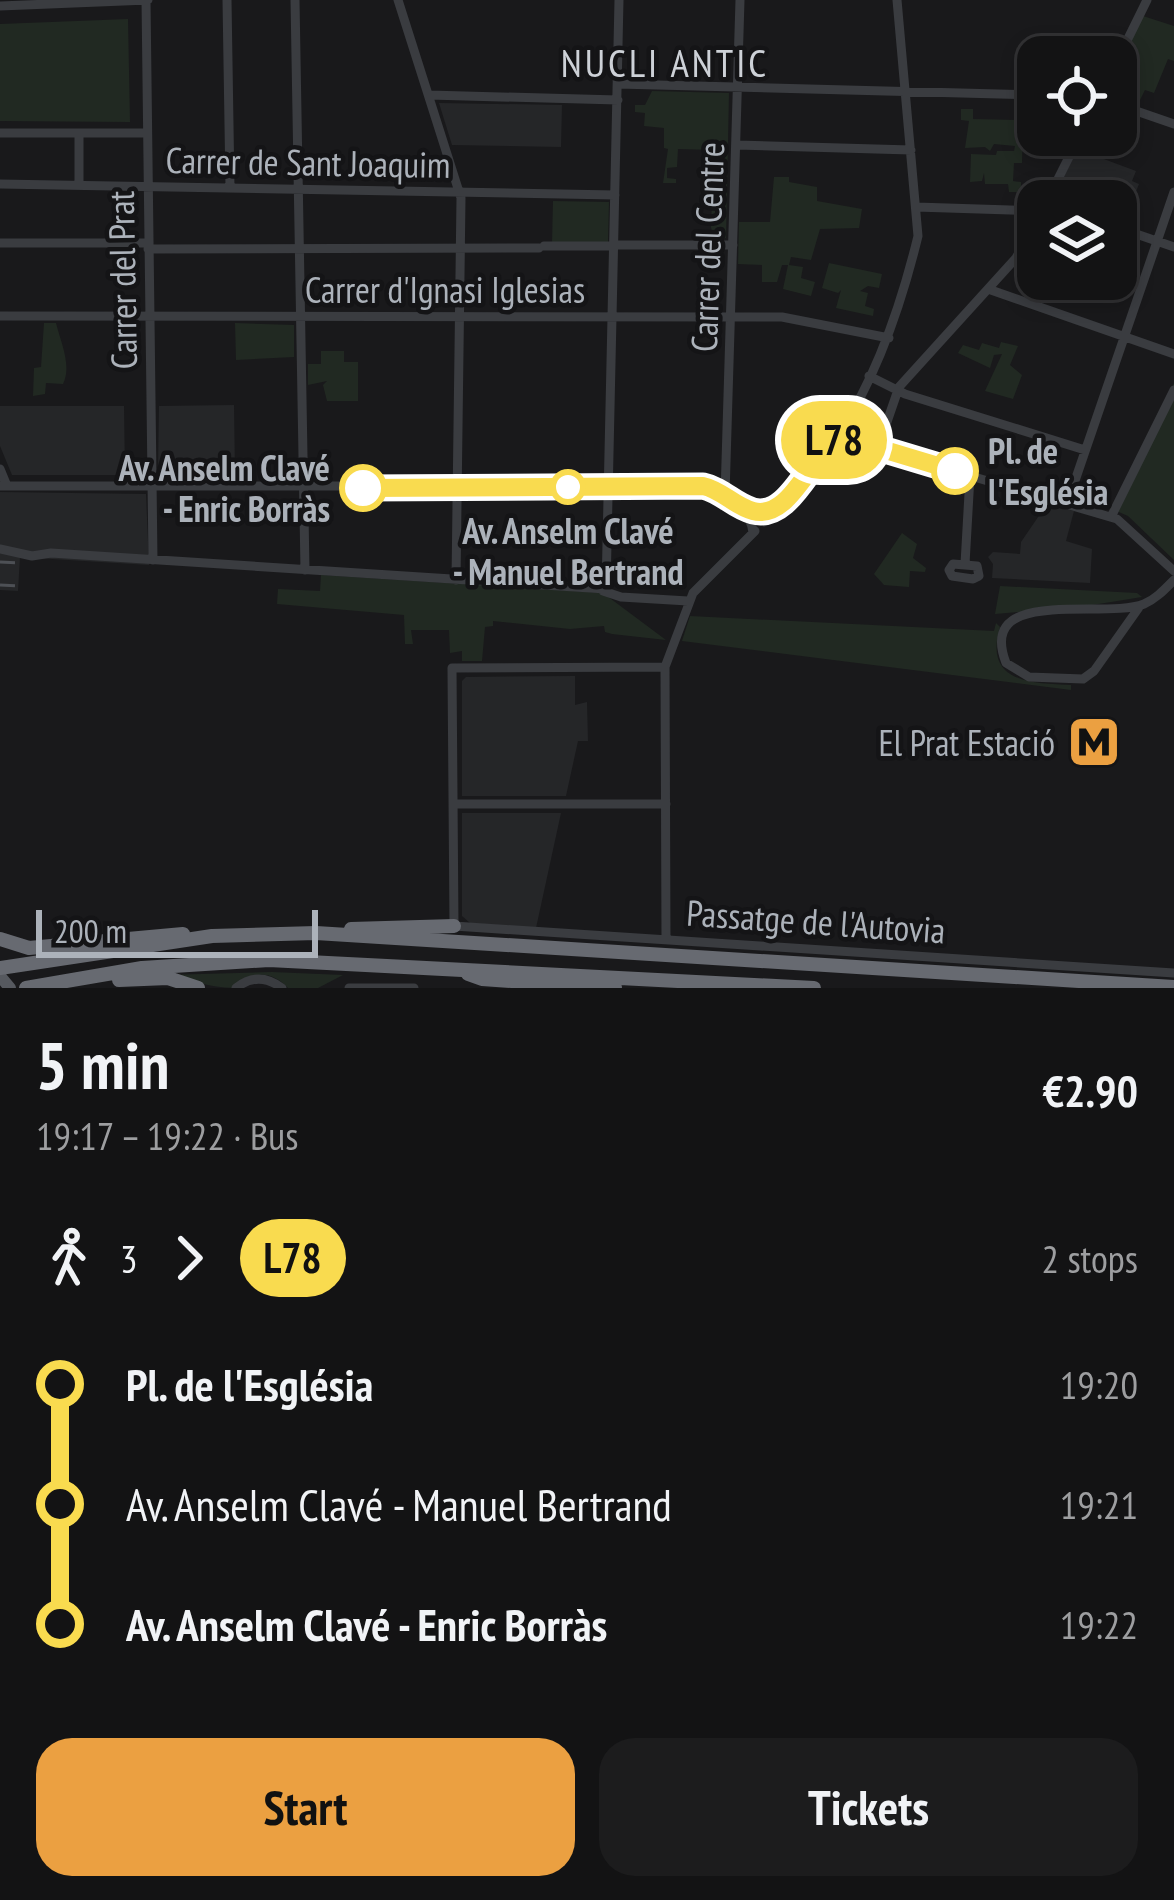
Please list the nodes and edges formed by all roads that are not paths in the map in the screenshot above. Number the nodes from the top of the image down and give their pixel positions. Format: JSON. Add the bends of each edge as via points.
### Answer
{"nodes":[{"id":1,"x":147,"y":0,"type":"edge"},
{"id":2,"x":227,"y":0,"type":"edge"},
{"id":3,"x":295,"y":0,"type":"edge"},
{"id":4,"x":398,"y":0,"type":"edge"},
{"id":5,"x":619,"y":0,"type":"edge"},
{"id":6,"x":740,"y":0,"type":"edge"},
{"id":7,"x":897,"y":0,"type":"edge"},
{"id":8,"x":1147,"y":0,"type":"edge"},
{"id":9,"x":0,"y":6,"type":"edge"},
{"id":10,"x":1129,"y":36,"type":"edge"},
{"id":11,"x":618,"y":84,"type":"junction"},
{"id":12,"x":738,"y":87,"type":"junction"},
{"id":13,"x":907,"y":92,"type":"junction"},
{"id":14,"x":429,"y":95,"type":"junction"},
{"id":15,"x":1017,"y":95,"type":"edge"},
{"id":16,"x":618,"y":100,"type":"junction"},
{"id":17,"x":1137,"y":111,"type":"edge"},
{"id":18,"x":1174,"y":124,"type":"edge"},
{"id":19,"x":0,"y":133,"type":"edge"},
{"id":20,"x":79,"y":134,"type":"junction"},
{"id":21,"x":147,"y":134,"type":"junction"},
{"id":22,"x":737,"y":145,"type":"junction"},
{"id":23,"x":911,"y":150,"type":"junction"},
{"id":24,"x":0,"y":184,"type":"edge"},
{"id":25,"x":79,"y":185,"type":"junction"},
{"id":26,"x":147,"y":186,"type":"junction"},
{"id":27,"x":230,"y":187,"type":"junction"},
{"id":28,"x":299,"y":189,"type":"junction"},
{"id":29,"x":460,"y":192,"type":"junction"},
{"id":30,"x":1174,"y":192,"type":"edge"},
{"id":31,"x":615,"y":195,"type":"junction"},
{"id":32,"x":916,"y":207,"type":"junction"},
{"id":33,"x":1017,"y":214,"type":"edge"},
{"id":34,"x":1137,"y":234,"type":"edge"},
{"id":35,"x":1157,"y":241,"type":"junction"},
{"id":36,"x":0,"y":243,"type":"edge"},
{"id":37,"x":733,"y":244,"type":"junction"},
{"id":38,"x":148,"y":246,"type":"junction"},
{"id":39,"x":612,"y":246,"type":"junction"},
{"id":40,"x":1174,"y":247,"type":"edge"},
{"id":41,"x":460,"y":248,"type":"junction"},
{"id":42,"x":301,"y":249,"type":"junction"},
{"id":43,"x":1017,"y":256,"type":"edge"},
{"id":44,"x":988,"y":289,"type":"junction"},
{"id":45,"x":0,"y":316,"type":"edge"},
{"id":46,"x":149,"y":316,"type":"junction"},
{"id":47,"x":302,"y":316,"type":"junction"},
{"id":48,"x":613,"y":316,"type":"junction"},
{"id":49,"x":459,"y":317,"type":"junction"},
{"id":50,"x":732,"y":317,"type":"junction"},
{"id":51,"x":1125,"y":337,"type":"junction"},
{"id":52,"x":889,"y":338,"type":"junction"},
{"id":53,"x":1174,"y":354,"type":"edge"},
{"id":54,"x":869,"y":376,"type":"junction"},
{"id":55,"x":898,"y":389,"type":"junction"},
{"id":56,"x":1174,"y":390,"type":"edge"},
{"id":57,"x":838,"y":437,"type":"junction"},
{"id":58,"x":880,"y":448,"type":"junction"},
{"id":59,"x":1085,"y":450,"type":"junction"},
{"id":60,"x":0,"y":469,"type":"edge"},
{"id":61,"x":970,"y":476,"type":"junction"},
{"id":62,"x":3,"y":487,"type":"edge"},
{"id":63,"x":458,"y":487,"type":"junction"},
{"id":64,"x":609,"y":487,"type":"junction"},
{"id":65,"x":304,"y":488,"type":"junction"},
{"id":66,"x":152,"y":489,"type":"junction"},
{"id":67,"x":729,"y":498,"type":"junction"},
{"id":68,"x":783,"y":504,"type":"junction"},
{"id":69,"x":1067,"y":504,"type":"junction"},
{"id":70,"x":772,"y":511,"type":"junction"},
{"id":71,"x":747,"y":517,"type":"junction"},
{"id":72,"x":1111,"y":517,"type":"junction"},
{"id":73,"x":764,"y":522,"type":"junction"},
{"id":74,"x":753,"y":533,"type":"junction"},
{"id":75,"x":0,"y":549,"type":"edge"},
{"id":76,"x":153,"y":560,"type":"junction"},
{"id":77,"x":965,"y":564,"type":"dead end"},
{"id":78,"x":305,"y":570,"type":"junction"},
{"id":79,"x":1174,"y":571,"type":"edge"},
{"id":80,"x":456,"y":580,"type":"junction"},
{"id":81,"x":1174,"y":580,"type":"edge"},
{"id":82,"x":604,"y":590,"type":"junction"},
{"id":83,"x":687,"y":603,"type":"junction"},
{"id":84,"x":1140,"y":606,"type":"junction"},
{"id":85,"x":665,"y":667,"type":"junction"},
{"id":86,"x":454,"y":804,"type":"junction"},
{"id":87,"x":666,"y":804,"type":"junction"},
{"id":88,"x":454,"y":926,"type":"junction"},
{"id":89,"x":316,"y":933,"type":"junction"},
{"id":90,"x":212,"y":936,"type":"junction"},
{"id":91,"x":666,"y":938,"type":"junction"},
{"id":92,"x":0,"y":939,"type":"edge"},
{"id":93,"x":452,"y":968,"type":"junction"},
{"id":94,"x":1,"y":970,"type":"edge"},
{"id":95,"x":1174,"y":974,"type":"edge"},
{"id":96,"x":84,"y":977,"type":"junction"},
{"id":97,"x":1142,"y":986,"type":"edge"},
{"id":98,"x":4,"y":987,"type":"edge"},
{"id":99,"x":1174,"y":987,"type":"edge"},
{"id":100,"x":26,"y":988,"type":"edge"},
{"id":101,"x":198,"y":988,"type":"edge"},
{"id":102,"x":236,"y":988,"type":"edge"},
{"id":103,"x":282,"y":988,"type":"edge"},
{"id":104,"x":349,"y":988,"type":"edge"},
{"id":105,"x":414,"y":988,"type":"edge"},
{"id":106,"x":615,"y":988,"type":"edge"},
{"id":107,"x":814,"y":988,"type":"edge"},
{"id":108,"x":1161,"y":988,"type":"edge"}],
"edges":[{"from":1,"to":9,"type":"street"},
{"from":1,"to":21,"type":"street","name":"Carrer del Prat"},
{"from":2,"to":27,"type":"street"},
{"from":3,"to":28,"type":"street"},
{"from":4,"to":14,"type":"street"},
{"from":5,"to":11,"type":"street"},
{"from":6,"to":12,"type":"street","name":"Carrer del Centre"},
{"from":7,"to":13,"type":"street"},
{"from":8,"to":10,"type":"street"},
{"from":11,"to":12,"type":"street"},
{"from":11,"to":16,"type":"street"},
{"from":12,"to":13,"type":"street"},
{"from":12,"to":22,"type":"street","name":"Carrer del Centre"},
{"from":13,"to":15,"type":"street"},
{"from":13,"to":23,"type":"street"},
{"from":14,"to":16,"type":"street"},
{"from":14,"to":29,"type":"street"},
{"from":16,"to":31,"type":"street"},
{"from":17,"to":18,"type":"street"},
{"from":19,"to":20,"type":"street"},
{"from":20,"to":21,"type":"street"},
{"from":20,"to":25,"type":"street"},
{"from":21,"to":26,"type":"street","name":"Carrer del Prat"},
{"from":22,"to":23,"type":"street"},
{"from":22,"to":37,"type":"street","name":"Carrer del Centre"},
{"from":23,"to":32,"type":"street"},
{"from":24,"to":25,"type":"street","name":"Carrer de Sant Joaquim"},
{"from":25,"to":26,"type":"street","name":"Carrer de Sant Joaquim"},
{"from":26,"to":27,"type":"street","name":"Carrer de Sant Joaquim"},
{"from":26,"to":38,"type":"street","name":"Carrer del Prat"},
{"from":27,"to":28,"type":"street","name":"Carrer de Sant Joaquim"},
{"from":28,"to":29,"type":"street","name":"Carrer de Sant Joaquim"},
{"from":28,"to":42,"type":"street"},
{"from":29,"to":31,"type":"street","name":"Carrer de Sant Joaquim"},
{"from":29,"to":41,"type":"street"},
{"from":30,"to":35,"type":"street"},
{"from":31,"to":39,"type":"street"},
{"from":32,"to":33,"type":"street"},
{"from":32,"to":52,"type":"street","via":[[918,236]]},
{"from":34,"to":35,"type":"street"},
{"from":35,"to":40,"type":"street"},
{"from":35,"to":51,"type":"street"},
{"from":36,"to":38,"type":"street"},
{"from":37,"to":39,"type":"street"},
{"from":37,"to":50,"type":"street","name":"Carrer del Centre"},
{"from":38,"to":42,"type":"street"},
{"from":38,"to":46,"type":"street","name":"Carrer del Prat"},
{"from":39,"to":41,"type":"street"},
{"from":39,"to":48,"type":"street"},
{"from":41,"to":42,"type":"street"},
{"from":41,"to":49,"type":"street"},
{"from":42,"to":47,"type":"street"},
{"from":43,"to":44,"type":"street"},
{"from":44,"to":51,"type":"street"},
{"from":44,"to":55,"type":"street"},
{"from":45,"to":46,"type":"street","name":"Carrer d'Ignasi Iglesias"},
{"from":46,"to":47,"type":"street","name":"Carrer d'Ignasi Iglesias"},
{"from":46,"to":66,"type":"street","name":"Carrer del Prat"},
{"from":47,"to":49,"type":"street","name":"Carrer d'Ignasi Iglesias"},
{"from":47,"to":65,"type":"street"},
{"from":48,"to":49,"type":"street","name":"Carrer d'Ignasi Iglesias"},
{"from":48,"to":50,"type":"street","name":"Carrer d'Ignasi Iglesias"},
{"from":48,"to":64,"type":"street"},
{"from":49,"to":63,"type":"street"},
{"from":50,"to":52,"type":"street","name":"Carrer d'Ignasi Iglesias","via":[[796,319]]},
{"from":50,"to":67,"type":"street","name":"Carrer del Centre"},
{"from":51,"to":53,"type":"street"},
{"from":51,"to":59,"type":"street"},
{"from":52,"to":54,"type":"street"},
{"from":54,"to":55,"type":"street"},
{"from":54,"to":57,"type":"street"},
{"from":55,"to":58,"type":"street"},
{"from":55,"to":59,"type":"street"},
{"from":56,"to":72,"type":"street"},
{"from":57,"to":58,"type":"street"},
{"from":57,"to":68,"type":"street"},
{"from":58,"to":61,"type":"street"},
{"from":59,"to":69,"type":"street"},
{"from":60,"to":62,"type":"street"},
{"from":61,"to":69,"type":"street"},
{"from":61,"to":77,"type":"street"},
{"from":62,"to":66,"type":"street"},
{"from":63,"to":64,"type":"street"},
{"from":63,"to":65,"type":"street"},
{"from":63,"to":80,"type":"street"},
{"from":64,"to":67,"type":"street","via":[[703,486]]},
{"from":64,"to":82,"type":"street"},
{"from":65,"to":66,"type":"street"},
{"from":65,"to":78,"type":"street"},
{"from":66,"to":76,"type":"street","name":"Carrer del Prat"},
{"from":67,"to":70,"type":"street"},
{"from":67,"to":71,"type":"street"},
{"from":68,"to":70,"type":"street"},
{"from":68,"to":73,"type":"street"},
{"from":69,"to":72,"type":"street"},
{"from":70,"to":73,"type":"street"},
{"from":71,"to":73,"type":"street"},
{"from":71,"to":74,"type":"street"},
{"from":72,"to":79,"type":"street"},
{"from":73,"to":74,"type":"street"},
{"from":74,"to":83,"type":"street"},
{"from":75,"to":76,"type":"street"},
{"from":76,"to":78,"type":"street"},
{"from":78,"to":80,"type":"street"},
{"from":80,"to":82,"type":"street"},
{"from":81,"to":84,"type":"street"},
{"from":82,"to":83,"type":"street"},
{"from":83,"to":85,"type":"street"},
{"from":84,"to":84,"type":"street","via":[[1016,617],[1000,636],[1006,663],[1029,677],[1083,680]]},
{"from":85,"to":86,"type":"street","via":[[452,668]]},
{"from":85,"to":87,"type":"street"},
{"from":86,"to":87,"type":"street"},
{"from":86,"to":88,"type":"street"},
{"from":87,"to":91,"type":"street"},
{"from":88,"to":89,"type":"highway"},
{"from":88,"to":91,"type":"street","name":"Passatge de l'Autovia"},
{"from":89,"to":90,"type":"highway"},
{"from":89,"to":97,"type":"highway"},
{"from":90,"to":92,"type":"highway","via":[[164,933],[29,948]]},
{"from":90,"to":94,"type":"highway"},
{"from":91,"to":95,"type":"street","name":"Passatge de l'Autovia"},
{"from":93,"to":96,"type":"highway","via":[[269,960]]},
{"from":93,"to":106,"type":"highway","via":[[482,979]]},
{"from":93,"to":107,"type":"highway"},
{"from":94,"to":98,"type":"main road"},
{"from":96,"to":100,"type":"highway"},
{"from":96,"to":101,"type":"highway","via":[[168,978]]},
{"from":97,"to":99,"type":"highway"},
{"from":97,"to":108,"type":"highway"},
{"from":102,"to":103,"type":"street","via":[[266,979]]},
{"from":104,"to":105,"type":"street"}]}
